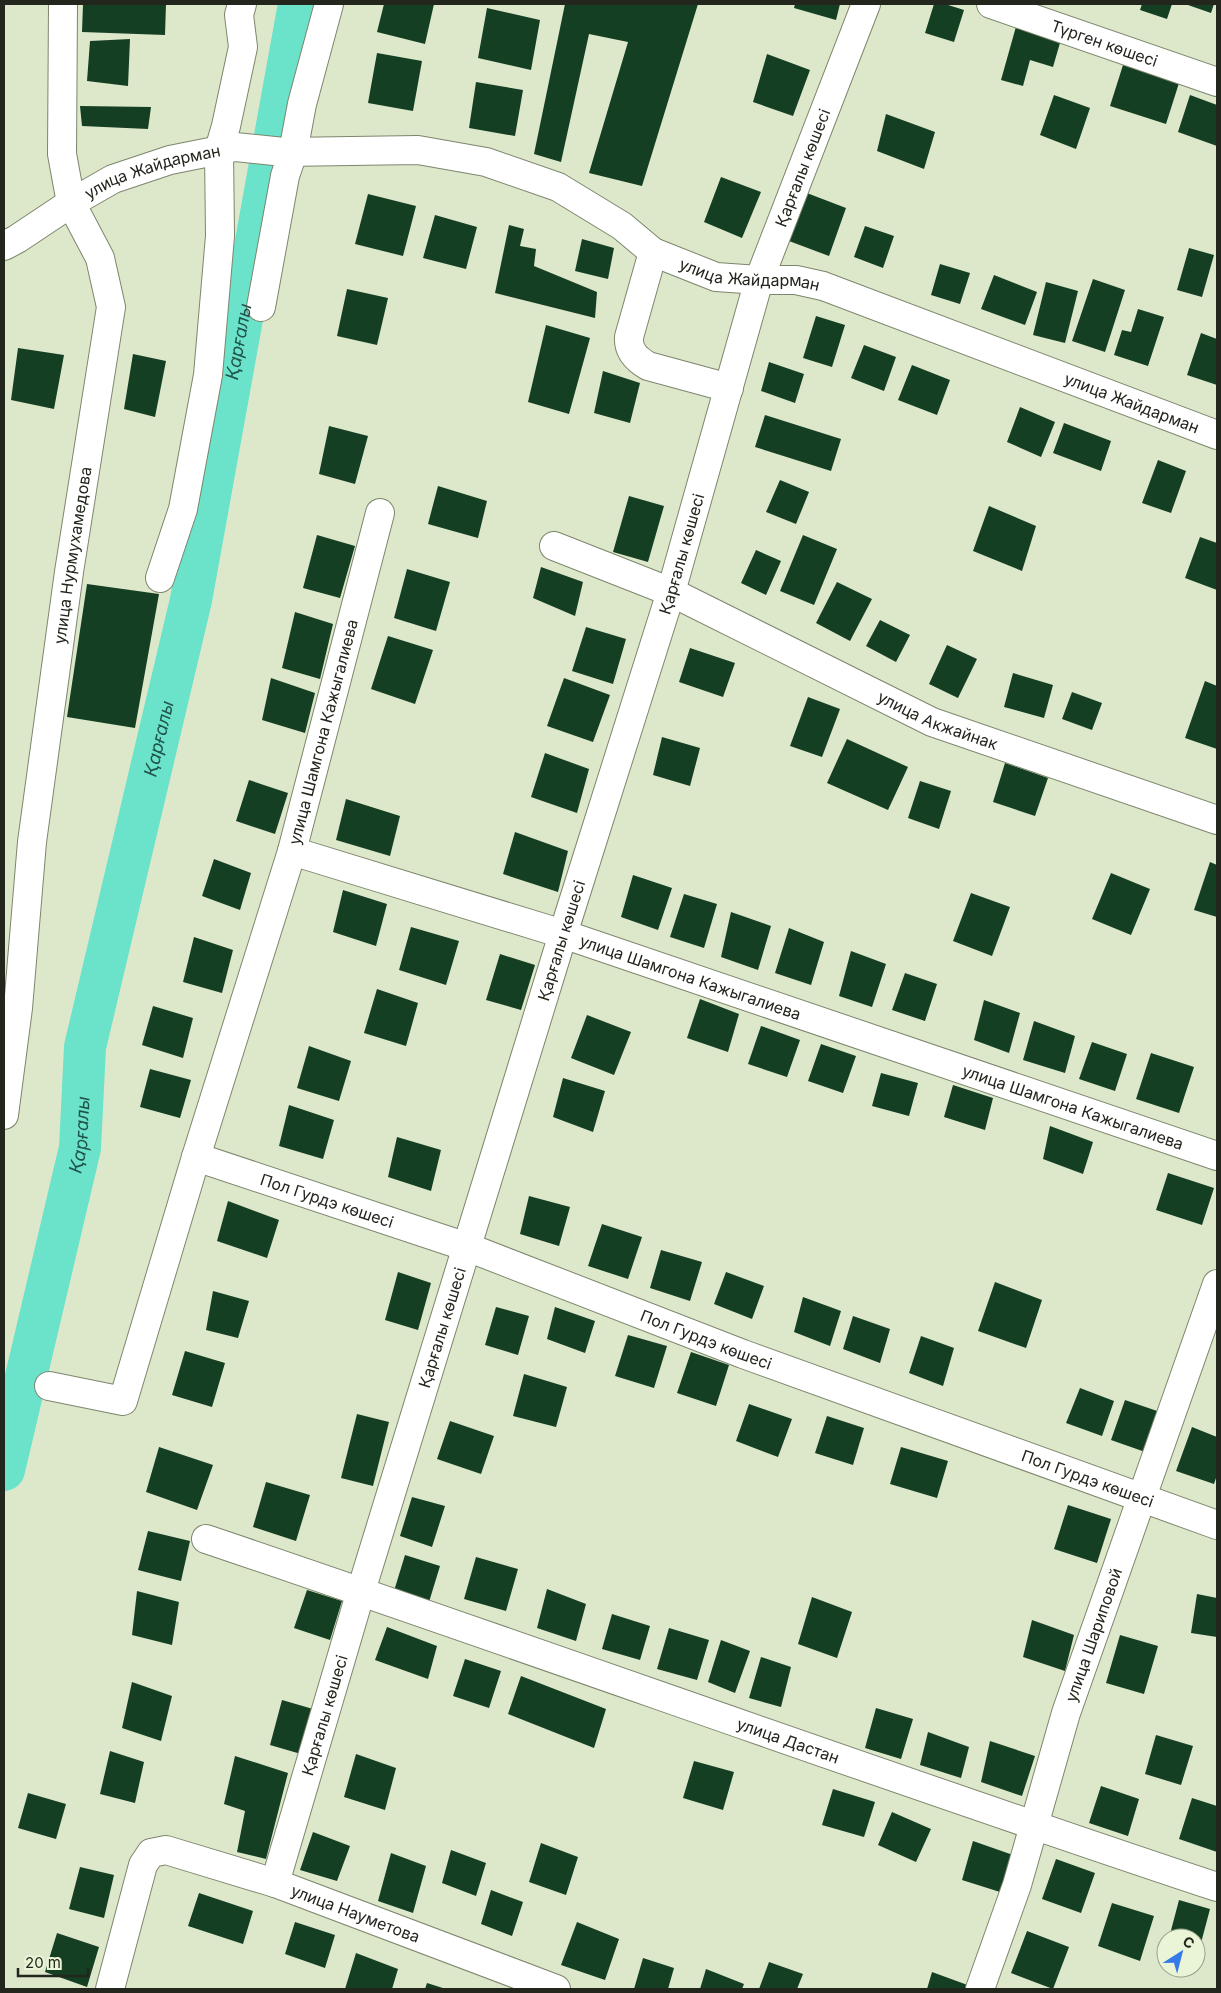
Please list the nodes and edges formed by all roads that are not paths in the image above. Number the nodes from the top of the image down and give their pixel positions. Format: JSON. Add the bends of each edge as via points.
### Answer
{"nodes":[{"id":1,"x":63,"y":4,"type":"edge"},
{"id":2,"x":242,"y":4,"type":"edge"},
{"id":3,"x":329,"y":4,"type":"edge"},
{"id":4,"x":866,"y":4,"type":"edge"},
{"id":5,"x":991,"y":4,"type":"edge"},
{"id":6,"x":1217,"y":82,"type":"edge"},
{"id":7,"x":227,"y":148,"type":"junction"},
{"id":8,"x":288,"y":152,"type":"junction"},
{"id":9,"x":71,"y":202,"type":"junction"},
{"id":10,"x":4,"y":246,"type":"edge"},
{"id":11,"x":654,"y":252,"type":"junction"},
{"id":12,"x":759,"y":280,"type":"junction"},
{"id":13,"x":261,"y":307,"type":"dead end"},
{"id":14,"x":729,"y":388,"type":"junction"},
{"id":15,"x":1217,"y":434,"type":"edge"},
{"id":16,"x":380,"y":513,"type":"dead end"},
{"id":17,"x":554,"y":546,"type":"dead end"},
{"id":18,"x":160,"y":578,"type":"dead end"},
{"id":19,"x":671,"y":592,"type":"junction"},
{"id":20,"x":1217,"y":820,"type":"edge"},
{"id":21,"x":292,"y":851,"type":"junction"},
{"id":22,"x":562,"y":934,"type":"junction"},
{"id":23,"x":6,"y":1077,"type":"edge"},
{"id":24,"x":4,"y":1115,"type":"edge"},
{"id":25,"x":1217,"y":1156,"type":"edge"},
{"id":26,"x":196,"y":1157,"type":"junction"},
{"id":27,"x":467,"y":1247,"type":"junction"},
{"id":28,"x":1217,"y":1284,"type":"edge"},
{"id":29,"x":49,"y":1386,"type":"dead end"},
{"id":30,"x":1142,"y":1497,"type":"junction"},
{"id":31,"x":1217,"y":1525,"type":"edge"},
{"id":32,"x":206,"y":1539,"type":"dead end"},
{"id":33,"x":361,"y":1591,"type":"junction"},
{"id":34,"x":1033,"y":1826,"type":"junction"},
{"id":35,"x":275,"y":1883,"type":"junction"},
{"id":36,"x":1217,"y":1887,"type":"edge"},
{"id":37,"x":110,"y":1989,"type":"edge"},
{"id":38,"x":556,"y":1989,"type":"edge"},
{"id":39,"x":980,"y":1989,"type":"edge"}],
"edges":[{"from":1,"to":9,"type":"street","name":"улица Нурмухамедова","via":[[62,154]]},
{"from":2,"to":7,"type":"street","via":[[239,15],[243,47],[226,126]]},
{"from":3,"to":8,"type":"street"},
{"from":4,"to":12,"type":"street","name":"Қарғалы көшесі"},
{"from":5,"to":6,"type":"street","name":"Түрген көшесі"},
{"from":7,"to":8,"type":"street","name":"улица Жайдарман"},
{"from":7,"to":9,"type":"street","name":"улица Жайдарман","via":[[170,160],[113,179]]},
{"from":7,"to":18,"type":"street","via":[[208,375],[183,509]]},
{"from":8,"to":11,"type":"street","name":"улица Жайдарман","via":[[418,150],[486,162],[558,187],[622,226]]},
{"from":8,"to":13,"type":"street"},
{"from":9,"to":10,"type":"street","name":"улица Жайдарман"},
{"from":9,"to":23,"type":"street","name":"улица Нурмухамедова","via":[[100,258],[111,307],[32,842],[18,1008]]},
{"from":11,"to":12,"type":"street","name":"улица Жайдарман","via":[[716,277]]},
{"from":11,"to":14,"type":"street","via":[[629,337],[630,350],[648,366]]},
{"from":12,"to":14,"type":"street","name":"Қарғалы көшесі"},
{"from":12,"to":15,"type":"street","name":"улица Жайдарман","via":[[796,280],[824,286]]},
{"from":14,"to":19,"type":"street","name":"Қарғалы көшесі"},
{"from":16,"to":21,"type":"street","name":"улица Шамгона Кажыгалиева"},
{"from":17,"to":19,"type":"street","name":"улица Акжайнак"},
{"from":19,"to":20,"type":"street","name":"улица Акжайнак","via":[[932,722]]},
{"from":19,"to":22,"type":"street","name":"Қарғалы көшесі"},
{"from":21,"to":22,"type":"street","name":"улица Шамгона Кажыгалиева"},
{"from":21,"to":26,"type":"street"},
{"from":22,"to":25,"type":"street","name":"улица Шамгона Кажыгалиева"},
{"from":22,"to":27,"type":"street","name":"Қарғалы көшесі"},
{"from":23,"to":24,"type":"street","name":"улица Нурмухамедова"},
{"from":26,"to":27,"type":"street","name":"Пол Гурдэ көшесі"},
{"from":26,"to":29,"type":"street","via":[[123,1401]]},
{"from":27,"to":30,"type":"street","name":"Пол Гурдэ көшесі","via":[[742,1354]]},
{"from":27,"to":33,"type":"street","name":"Қарғалы көшесі"},
{"from":28,"to":30,"type":"street","name":"улица Шариповой"},
{"from":30,"to":31,"type":"street","name":"Пол Гурдэ көшесі"},
{"from":30,"to":34,"type":"street","name":"улица Шариповой","via":[[1066,1713]]},
{"from":32,"to":33,"type":"street","name":"улица Дастан"},
{"from":33,"to":34,"type":"street","name":"улица Дастан"},
{"from":33,"to":35,"type":"street","name":"Қарғалы көшесі"},
{"from":34,"to":36,"type":"street","name":"улица Дастан"},
{"from":34,"to":39,"type":"street","name":"улица Шариповой","via":[[1017,1885]]},
{"from":35,"to":37,"type":"street","name":"улица Науметова","via":[[166,1850],[151,1853],[143,1865]]},
{"from":35,"to":38,"type":"street","name":"улица Науметова"}]}
